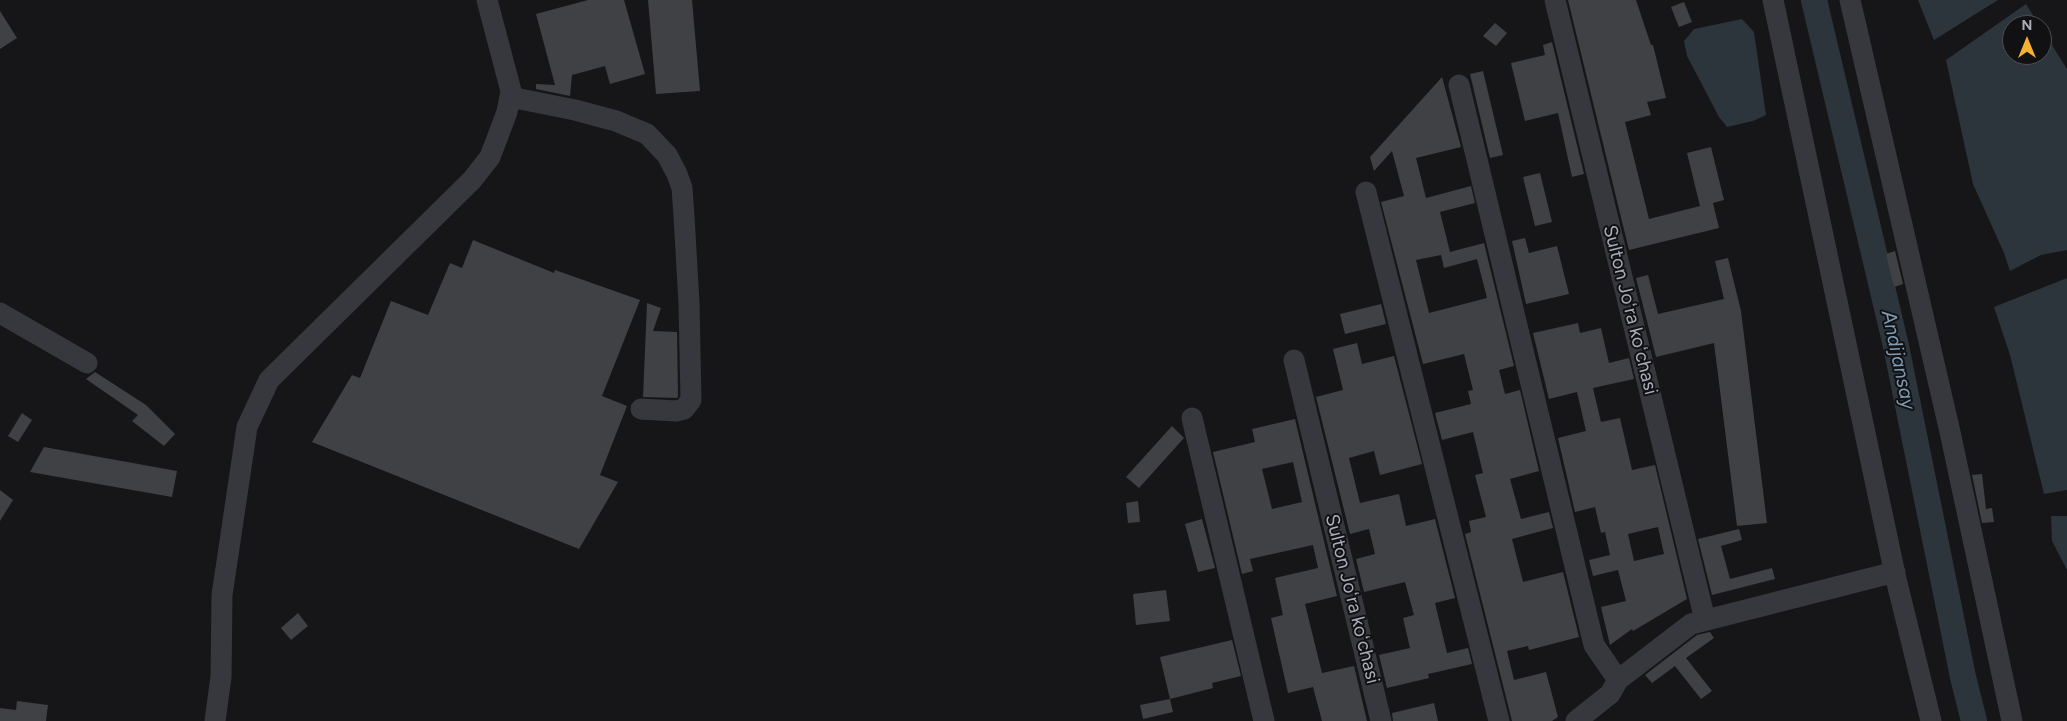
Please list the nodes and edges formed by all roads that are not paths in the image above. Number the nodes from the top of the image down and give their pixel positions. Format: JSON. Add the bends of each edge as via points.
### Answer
{"nodes":[{"id":1,"x":487,"y":0,"type":"edge"},
{"id":2,"x":1555,"y":0,"type":"edge"},
{"id":3,"x":1773,"y":0,"type":"edge"},
{"id":4,"x":1850,"y":0,"type":"edge"},
{"id":5,"x":1459,"y":85,"type":"dead end"},
{"id":6,"x":510,"y":98,"type":"junction"},
{"id":7,"x":1366,"y":192,"type":"dead end"},
{"id":8,"x":0,"y":313,"type":"edge"},
{"id":9,"x":1294,"y":360,"type":"dead end"},
{"id":10,"x":87,"y":363,"type":"dead end"},
{"id":11,"x":641,"y":409,"type":"dead end"},
{"id":12,"x":1192,"y":418,"type":"dead end"},
{"id":13,"x":1895,"y":572,"type":"junction"},
{"id":14,"x":1705,"y":620,"type":"junction"},
{"id":15,"x":1618,"y":680,"type":"junction"},
{"id":16,"x":214,"y":721,"type":"edge"},
{"id":17,"x":1264,"y":721,"type":"edge"},
{"id":18,"x":1381,"y":721,"type":"edge"},
{"id":19,"x":1499,"y":721,"type":"edge"},
{"id":20,"x":1576,"y":721,"type":"edge"},
{"id":21,"x":1931,"y":721,"type":"edge"},
{"id":22,"x":2012,"y":721,"type":"edge"}],
"edges":[{"from":1,"to":6,"type":"street","via":[[511,91]]},
{"from":2,"to":14,"type":"street","name":"Sulton Joʻra koʻchasi"},
{"from":3,"to":13,"type":"street"},
{"from":4,"to":22,"type":"street","via":[[1948,423]]},
{"from":5,"to":15,"type":"street","via":[[1594,645]]},
{"from":6,"to":11,"type":"street","via":[[608,119],[647,134],[667,155],[677,174],[682,188],[684,216],[690,400],[684,409],[676,411]]},
{"from":6,"to":16,"type":"street","via":[[490,156],[472,180],[269,380],[247,427],[222,595],[221,678]]},
{"from":7,"to":19,"type":"street"},
{"from":8,"to":10,"type":"street"},
{"from":9,"to":18,"type":"street","name":"Sulton Joʻra koʻchasi"},
{"from":12,"to":17,"type":"street"},
{"from":13,"to":14,"type":"street"},
{"from":13,"to":21,"type":"street"},
{"from":14,"to":15,"type":"street","via":[[1690,624]]},
{"from":15,"to":20,"type":"street","via":[[1610,694]]}]}
